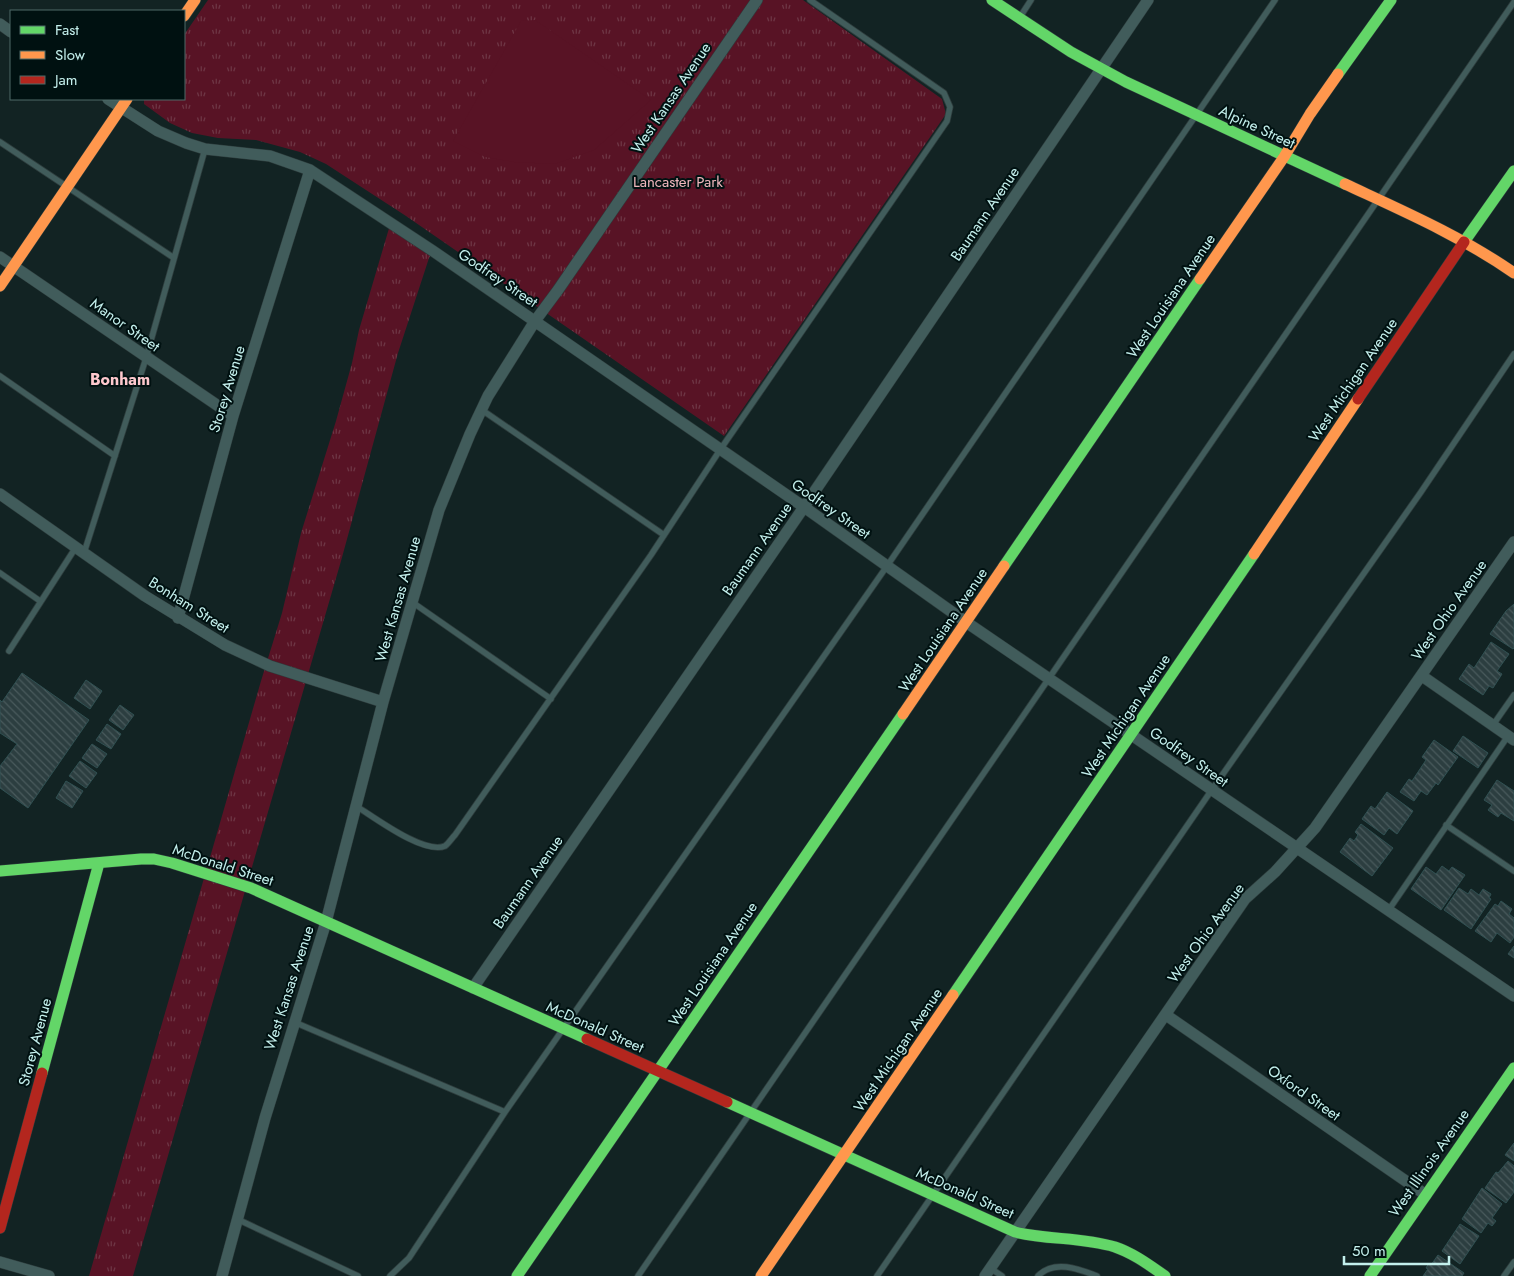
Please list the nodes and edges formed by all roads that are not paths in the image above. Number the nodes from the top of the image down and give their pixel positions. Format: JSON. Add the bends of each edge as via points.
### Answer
{"nodes":[{"id":1,"x":195,"y":0,"type":"edge"},
{"id":2,"x":757,"y":0,"type":"edge"},
{"id":3,"x":810,"y":0,"type":"edge"},
{"id":4,"x":992,"y":0,"type":"edge"},
{"id":5,"x":1031,"y":0,"type":"edge"},
{"id":6,"x":1148,"y":0,"type":"edge"},
{"id":7,"x":1275,"y":0,"type":"edge"},
{"id":8,"x":1391,"y":0,"type":"edge"},
{"id":9,"x":1514,"y":2,"type":"edge"},
{"id":10,"x":185,"y":15,"type":"edge"},
{"id":11,"x":1019,"y":18,"type":"junction"},
{"id":12,"x":1102,"y":69,"type":"junction"},
{"id":13,"x":124,"y":103,"type":"edge"},
{"id":14,"x":1196,"y":115,"type":"junction"},
{"id":15,"x":0,"y":142,"type":"edge"},
{"id":16,"x":205,"y":149,"type":"junction"},
{"id":17,"x":1284,"y":157,"type":"junction"},
{"id":18,"x":310,"y":170,"type":"junction"},
{"id":19,"x":1514,"y":171,"type":"edge"},
{"id":20,"x":67,"y":188,"type":"junction"},
{"id":21,"x":1378,"y":200,"type":"junction"},
{"id":22,"x":1464,"y":242,"type":"junction"},
{"id":23,"x":0,"y":257,"type":"edge"},
{"id":24,"x":174,"y":258,"type":"junction"},
{"id":25,"x":14,"y":266,"type":"junction"},
{"id":26,"x":1514,"y":273,"type":"edge"},
{"id":27,"x":0,"y":286,"type":"edge"},
{"id":28,"x":534,"y":321,"type":"junction"},
{"id":29,"x":1514,"y":354,"type":"edge"},
{"id":30,"x":146,"y":358,"type":"junction"},
{"id":31,"x":0,"y":376,"type":"edge"},
{"id":32,"x":482,"y":410,"type":"junction"},
{"id":33,"x":233,"y":416,"type":"junction"},
{"id":34,"x":720,"y":450,"type":"junction"},
{"id":35,"x":115,"y":456,"type":"junction"},
{"id":36,"x":0,"y":494,"type":"edge"},
{"id":37,"x":804,"y":507,"type":"junction"},
{"id":38,"x":664,"y":535,"type":"junction"},
{"id":39,"x":1514,"y":542,"type":"edge"},
{"id":40,"x":80,"y":550,"type":"junction"},
{"id":41,"x":887,"y":566,"type":"junction"},
{"id":42,"x":0,"y":573,"type":"edge"},
{"id":43,"x":40,"y":601,"type":"junction"},
{"id":44,"x":412,"y":602,"type":"junction"},
{"id":45,"x":178,"y":618,"type":"junction"},
{"id":46,"x":966,"y":622,"type":"junction"},
{"id":47,"x":9,"y":651,"type":"dead end"},
{"id":48,"x":1422,"y":676,"type":"junction"},
{"id":49,"x":1050,"y":680,"type":"junction"},
{"id":50,"x":1514,"y":695,"type":"edge"},
{"id":51,"x":551,"y":698,"type":"junction"},
{"id":52,"x":383,"y":702,"type":"junction"},
{"id":53,"x":1493,"y":725,"type":"junction"},
{"id":54,"x":1132,"y":736,"type":"junction"},
{"id":55,"x":1511,"y":738,"type":"edge"},
{"id":56,"x":1211,"y":791,"type":"junction"},
{"id":57,"x":356,"y":806,"type":"junction"},
{"id":58,"x":1446,"y":825,"type":"junction"},
{"id":59,"x":1296,"y":848,"type":"junction"},
{"id":60,"x":99,"y":864,"type":"junction"},
{"id":61,"x":0,"y":872,"type":"edge"},
{"id":62,"x":1514,"y":872,"type":"edge"},
{"id":63,"x":1388,"y":911,"type":"junction"},
{"id":64,"x":326,"y":922,"type":"junction"},
{"id":65,"x":473,"y":988,"type":"junction"},
{"id":66,"x":1514,"y":996,"type":"edge"},
{"id":67,"x":1166,"y":1015,"type":"junction"},
{"id":68,"x":294,"y":1022,"type":"junction"},
{"id":69,"x":564,"y":1029,"type":"junction"},
{"id":70,"x":1514,"y":1068,"type":"edge"},
{"id":71,"x":658,"y":1071,"type":"junction"},
{"id":72,"x":505,"y":1112,"type":"junction"},
{"id":73,"x":750,"y":1112,"type":"junction"},
{"id":74,"x":845,"y":1154,"type":"junction"},
{"id":75,"x":933,"y":1195,"type":"junction"},
{"id":76,"x":1426,"y":1195,"type":"junction"},
{"id":77,"x":237,"y":1219,"type":"junction"},
{"id":78,"x":0,"y":1228,"type":"edge"},
{"id":79,"x":1015,"y":1232,"type":"junction"},
{"id":80,"x":0,"y":1262,"type":"edge"},
{"id":81,"x":1514,"y":1262,"type":"edge"},
{"id":82,"x":988,"y":1272,"type":"edge"},
{"id":83,"x":49,"y":1276,"type":"edge"},
{"id":84,"x":222,"y":1276,"type":"edge"},
{"id":85,"x":358,"y":1276,"type":"edge"},
{"id":86,"x":390,"y":1276,"type":"edge"},
{"id":87,"x":517,"y":1276,"type":"edge"},
{"id":88,"x":638,"y":1276,"type":"edge"},
{"id":89,"x":761,"y":1276,"type":"edge"},
{"id":90,"x":877,"y":1276,"type":"edge"},
{"id":91,"x":1002,"y":1276,"type":"edge"},
{"id":92,"x":1038,"y":1276,"type":"edge"},
{"id":93,"x":1097,"y":1276,"type":"edge"},
{"id":94,"x":1165,"y":1276,"type":"edge"},
{"id":95,"x":1370,"y":1276,"type":"edge"},
{"id":96,"x":1504,"y":1276,"type":"edge"}],
"edges":[{"from":1,"to":10,"type":"street"},
{"from":2,"to":28,"type":"street","name":"West Kansas Avenue"},
{"from":3,"to":34,"type":"lane","via":[[944,92],[950,107],[947,120]]},
{"from":4,"to":11,"type":"street","name":"Alpine Street"},
{"from":5,"to":11,"type":"lane"},
{"from":6,"to":12,"type":"street","name":"Baumann Avenue"},
{"from":7,"to":14,"type":"lane"},
{"from":8,"to":17,"type":"street","name":"West Louisiana Avenue","via":[[1310,114]]},
{"from":9,"to":21,"type":"lane"},
{"from":11,"to":12,"type":"street","name":"Alpine Street"},
{"from":12,"to":14,"type":"street","name":"Alpine Street"},
{"from":12,"to":37,"type":"street","name":"Baumann Avenue"},
{"from":13,"to":16,"type":"street","name":"Godfrey Street","via":[[158,131]]},
{"from":13,"to":20,"type":"street"},
{"from":14,"to":17,"type":"street","name":"Alpine Street"},
{"from":14,"to":41,"type":"lane"},
{"from":15,"to":20,"type":"lane"},
{"from":16,"to":18,"type":"street","name":"Godfrey Street","via":[[270,156]]},
{"from":16,"to":24,"type":"lane"},
{"from":17,"to":21,"type":"street","name":"Alpine Street"},
{"from":17,"to":46,"type":"street","name":"West Louisiana Avenue"},
{"from":18,"to":28,"type":"street","name":"Godfrey Street"},
{"from":18,"to":33,"type":"street","name":"Storey Avenue"},
{"from":19,"to":22,"type":"street","name":"West Michigan Avenue"},
{"from":20,"to":24,"type":"lane"},
{"from":20,"to":25,"type":"street"},
{"from":21,"to":22,"type":"street","name":"Alpine Street"},
{"from":21,"to":49,"type":"lane"},
{"from":22,"to":26,"type":"street","name":"Alpine Street"},
{"from":22,"to":54,"type":"street","name":"West Michigan Avenue"},
{"from":23,"to":25,"type":"street","name":"Manor Street"},
{"from":24,"to":30,"type":"lane"},
{"from":25,"to":27,"type":"street"},
{"from":25,"to":30,"type":"street","name":"Manor Street"},
{"from":28,"to":32,"type":"street","name":"West Kansas Avenue"},
{"from":28,"to":34,"type":"street","name":"Godfrey Street"},
{"from":29,"to":56,"type":"lane","via":[[1422,492]]},
{"from":30,"to":33,"type":"street","name":"Manor Street"},
{"from":30,"to":35,"type":"lane"},
{"from":31,"to":35,"type":"lane"},
{"from":32,"to":38,"type":"lane"},
{"from":32,"to":44,"type":"street","name":"West Kansas Avenue","via":[[439,510]]},
{"from":33,"to":45,"type":"street","name":"Storey Avenue"},
{"from":34,"to":37,"type":"street","name":"Godfrey Street"},
{"from":34,"to":38,"type":"lane"},
{"from":35,"to":40,"type":"lane"},
{"from":36,"to":40,"type":"street","name":"Bonham Street"},
{"from":37,"to":41,"type":"street","name":"Godfrey Street"},
{"from":37,"to":65,"type":"street","name":"Baumann Avenue"},
{"from":38,"to":51,"type":"lane"},
{"from":39,"to":48,"type":"street","name":"West Ohio Avenue"},
{"from":40,"to":43,"type":"lane"},
{"from":40,"to":45,"type":"street","name":"Bonham Street"},
{"from":41,"to":46,"type":"street","name":"Godfrey Street"},
{"from":41,"to":69,"type":"lane"},
{"from":42,"to":43,"type":"lane"},
{"from":43,"to":47,"type":"lane"},
{"from":44,"to":51,"type":"lane"},
{"from":44,"to":52,"type":"street","name":"West Kansas Avenue"},
{"from":45,"to":52,"type":"street","name":"Bonham Street","via":[[258,661]]},
{"from":46,"to":49,"type":"street","name":"Godfrey Street"},
{"from":46,"to":71,"type":"street","name":"West Louisiana Avenue"},
{"from":48,"to":53,"type":"street"},
{"from":48,"to":59,"type":"street","name":"West Ohio Avenue","via":[[1315,828]]},
{"from":49,"to":54,"type":"street","name":"Godfrey Street"},
{"from":49,"to":73,"type":"lane"},
{"from":50,"to":53,"type":"lane"},
{"from":51,"to":57,"type":"lane","via":[[456,835],[445,846],[430,848],[416,843]]},
{"from":52,"to":57,"type":"street","name":"West Kansas Avenue"},
{"from":53,"to":55,"type":"street"},
{"from":54,"to":56,"type":"street","name":"Godfrey Street"},
{"from":54,"to":74,"type":"street","name":"West Michigan Avenue"},
{"from":55,"to":58,"type":"lane"},
{"from":56,"to":59,"type":"street","name":"Godfrey Street"},
{"from":56,"to":75,"type":"lane"},
{"from":57,"to":64,"type":"street","name":"West Kansas Avenue"},
{"from":58,"to":62,"type":"lane"},
{"from":58,"to":63,"type":"lane"},
{"from":59,"to":63,"type":"street","name":"Godfrey Street"},
{"from":59,"to":67,"type":"street","name":"West Ohio Avenue","via":[[1245,899]]},
{"from":60,"to":61,"type":"street","name":"McDonald Street"},
{"from":60,"to":64,"type":"street","name":"McDonald Street","via":[[140,859],[172,863],[251,888]]},
{"from":60,"to":78,"type":"street","name":"Storey Avenue"},
{"from":63,"to":66,"type":"street","name":"Godfrey Street"},
{"from":64,"to":65,"type":"street","name":"McDonald Street"},
{"from":64,"to":68,"type":"street","name":"West Kansas Avenue"},
{"from":65,"to":69,"type":"street","name":"McDonald Street"},
{"from":67,"to":76,"type":"street","name":"Oxford Street"},
{"from":67,"to":79,"type":"street","name":"West Ohio Avenue"},
{"from":68,"to":72,"type":"lane"},
{"from":68,"to":77,"type":"street","name":"West Kansas Avenue"},
{"from":69,"to":71,"type":"street","name":"McDonald Street"},
{"from":69,"to":72,"type":"lane"},
{"from":70,"to":76,"type":"street","name":"West Illinois Avenue"},
{"from":71,"to":73,"type":"street","name":"McDonald Street"},
{"from":71,"to":87,"type":"street","name":"West Louisiana Avenue"},
{"from":72,"to":86,"type":"lane","via":[[409,1258]]},
{"from":73,"to":74,"type":"street","name":"McDonald Street"},
{"from":73,"to":88,"type":"lane"},
{"from":74,"to":75,"type":"street","name":"McDonald Street"},
{"from":74,"to":89,"type":"street","name":"West Michigan Avenue"},
{"from":75,"to":79,"type":"street","name":"McDonald Street"},
{"from":75,"to":90,"type":"lane"},
{"from":76,"to":95,"type":"street","name":"West Illinois Avenue"},
{"from":77,"to":84,"type":"street","name":"West Kansas Avenue"},
{"from":77,"to":85,"type":"lane"},
{"from":79,"to":82,"type":"street","name":"West Ohio Avenue"},
{"from":79,"to":94,"type":"street","name":"McDonald Street","via":[[1117,1248]]},
{"from":80,"to":83,"type":"street"},
{"from":81,"to":96,"type":"lane"},
{"from":82,"to":91,"type":"lane"},
{"from":92,"to":93,"type":"lane","via":[[1053,1266],[1075,1268]]}]}
